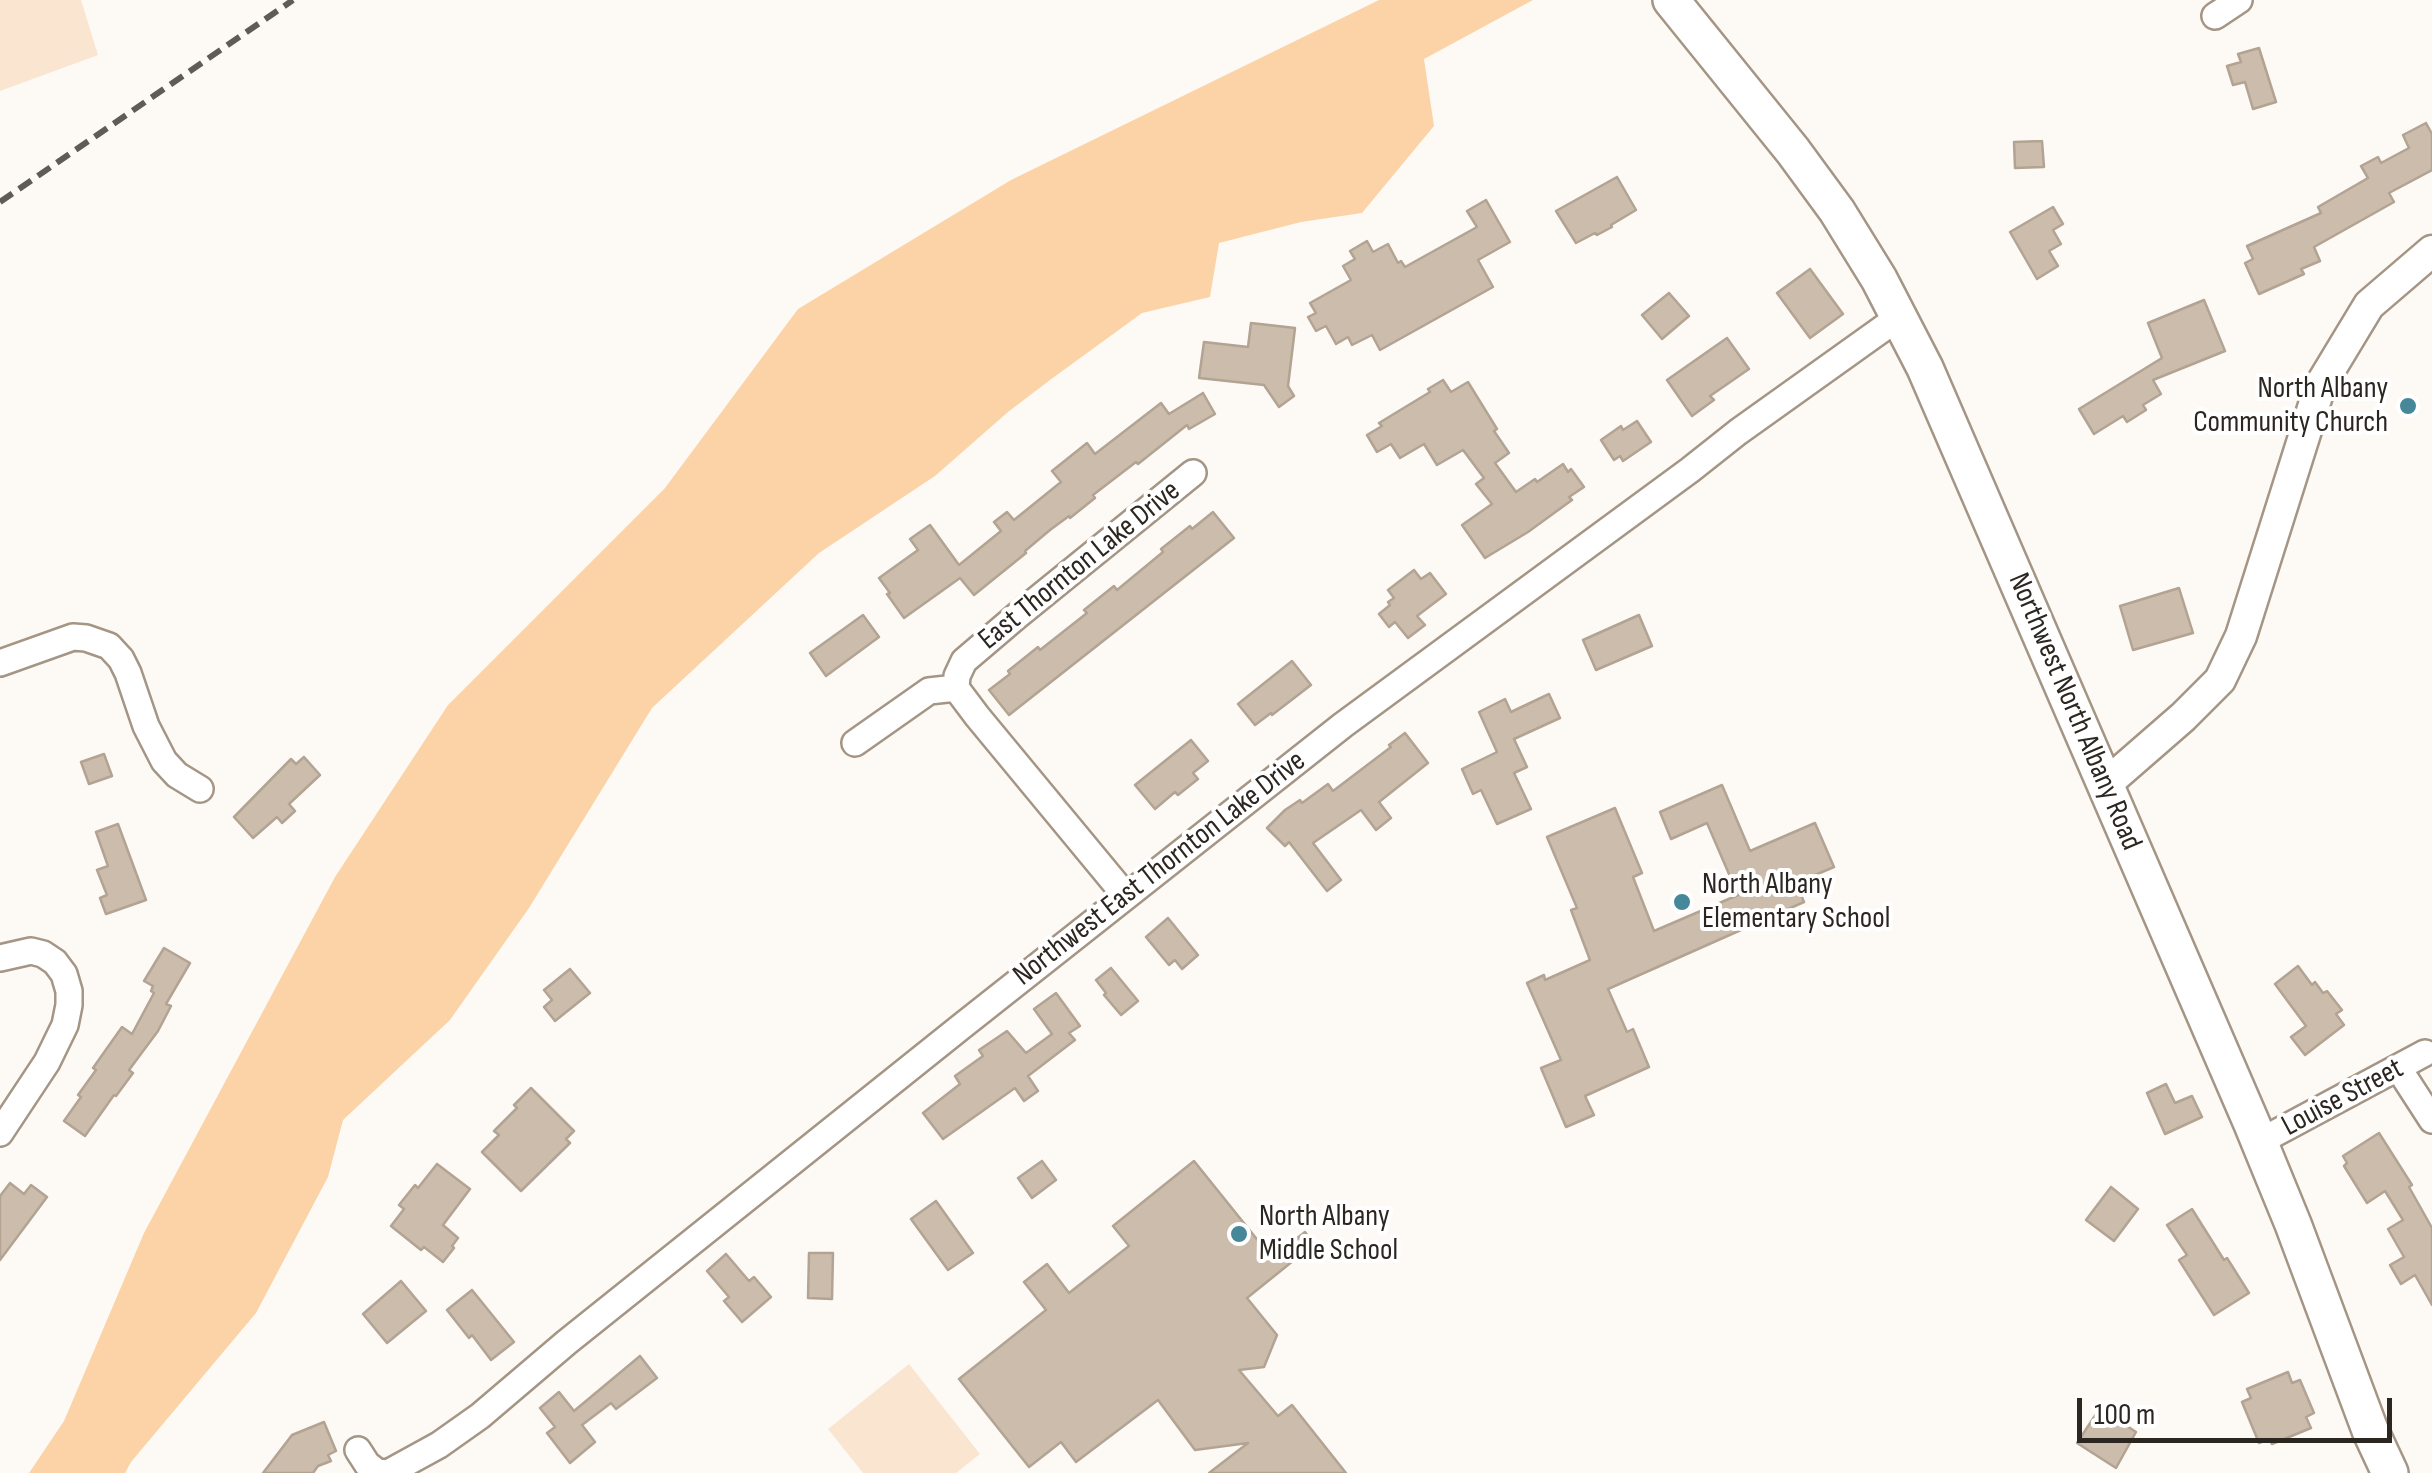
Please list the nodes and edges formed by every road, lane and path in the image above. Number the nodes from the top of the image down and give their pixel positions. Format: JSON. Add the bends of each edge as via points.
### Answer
{"nodes":[{"id":1,"x":1670,"y":0,"type":"edge"},
{"id":2,"x":2239,"y":0,"type":"edge"},
{"id":3,"x":2215,"y":16,"type":"dead end"},
{"id":4,"x":2432,"y":251,"type":"edge"},
{"id":5,"x":1899,"y":318,"type":"junction"},
{"id":6,"x":1193,"y":474,"type":"dead end"},
{"id":7,"x":0,"y":663,"type":"edge"},
{"id":8,"x":956,"y":688,"type":"junction"},
{"id":9,"x":855,"y":743,"type":"dead end"},
{"id":10,"x":2106,"y":784,"type":"junction"},
{"id":11,"x":200,"y":789,"type":"dead end"},
{"id":12,"x":1125,"y":895,"type":"junction"},
{"id":13,"x":0,"y":958,"type":"edge"},
{"id":14,"x":2425,"y":1053,"type":"dead end"},
{"id":15,"x":2398,"y":1069,"type":"junction"},
{"id":16,"x":2432,"y":1120,"type":"edge"},
{"id":17,"x":0,"y":1133,"type":"edge"},
{"id":18,"x":2260,"y":1142,"type":"junction"},
{"id":19,"x":358,"y":1450,"type":"dead end"},
{"id":20,"x":2380,"y":1471,"type":"edge"}],
"edges":[{"from":1,"to":5,"type":"main road","name":"Northwest North Albany Road","via":[[1838,211]]},
{"from":2,"to":3,"type":"street"},
{"from":4,"to":10,"type":"street","via":[[2369,306],[2320,386],[2242,636],[2220,680]]},
{"from":5,"to":10,"type":"main road","name":"Northwest North Albany Road"},
{"from":5,"to":12,"type":"street","name":"Northwest East Thornton Lake Drive","via":[[1343,725]]},
{"from":6,"to":8,"type":"street","name":"East Thornton Lake Drive","via":[[964,660]]},
{"from":7,"to":11,"type":"street","via":[[73,637],[109,646],[128,673],[164,761]]},
{"from":8,"to":9,"type":"street","via":[[929,692]]},
{"from":8,"to":12,"type":"street"},
{"from":10,"to":18,"type":"main road","name":"Northwest North Albany Road"},
{"from":12,"to":19,"type":"street","name":"Northwest East Thornton Lake Drive","via":[[480,1416],[388,1472],[367,1464]]},
{"from":13,"to":17,"type":"street","via":[[31,951],[55,962],[69,1004],[47,1062]]},
{"from":14,"to":15,"type":"street","name":"Louise Street"},
{"from":15,"to":16,"type":"street"},
{"from":15,"to":18,"type":"street","name":"Louise Street"},
{"from":18,"to":20,"type":"main road","name":"Northwest North Albany Road"}]}
